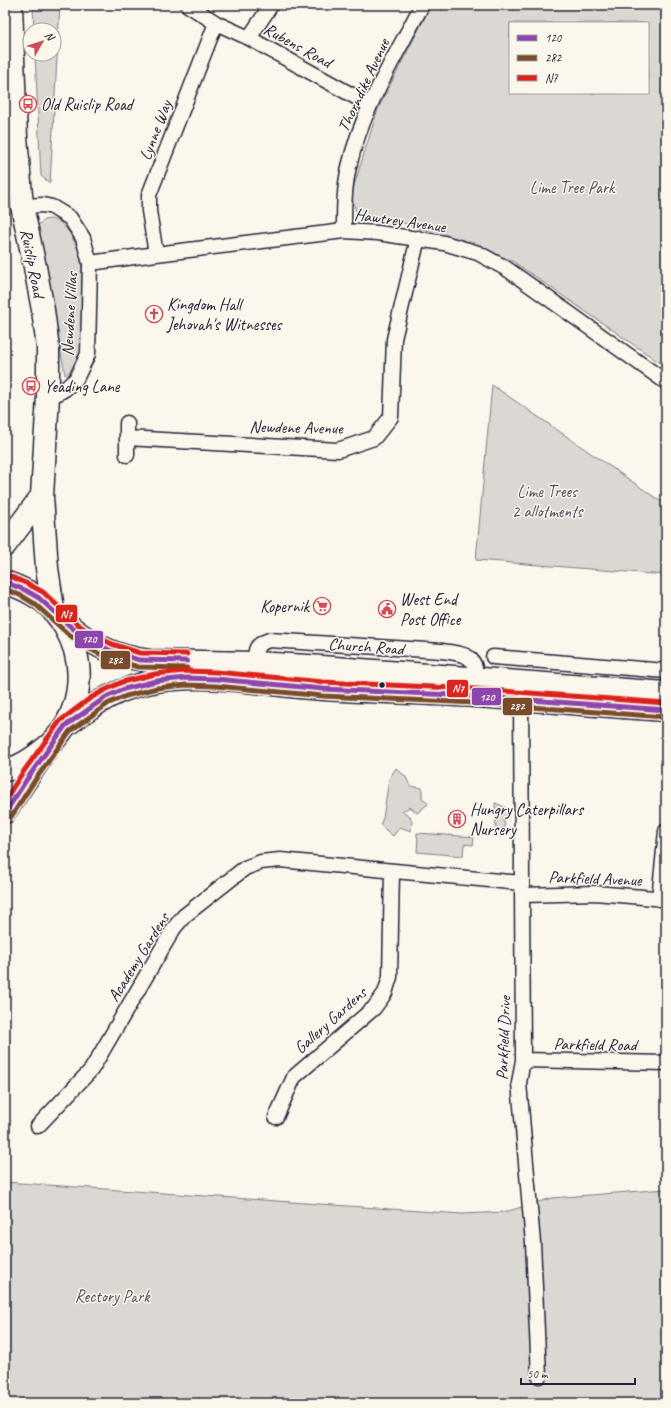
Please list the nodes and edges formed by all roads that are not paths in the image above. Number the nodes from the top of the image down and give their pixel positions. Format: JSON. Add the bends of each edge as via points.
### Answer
{"nodes":[{"id":1,"x":11,"y":5,"type":"edge"},
{"id":2,"x":188,"y":5,"type":"edge"},
{"id":3,"x":271,"y":5,"type":"edge"},
{"id":4,"x":422,"y":5,"type":"edge"},
{"id":5,"x":216,"y":23,"type":"junction"},
{"id":6,"x":249,"y":38,"type":"junction"},
{"id":7,"x":370,"y":105,"type":"junction"},
{"id":8,"x":11,"y":137,"type":"edge"},
{"id":9,"x":22,"y":206,"type":"junction"},
{"id":10,"x":344,"y":231,"type":"junction"},
{"id":11,"x":418,"y":238,"type":"junction"},
{"id":12,"x":156,"y":254,"type":"junction"},
{"id":13,"x":90,"y":263,"type":"junction"},
{"id":14,"x":666,"y":382,"type":"edge"},
{"id":15,"x":48,"y":396,"type":"junction"},
{"id":16,"x":127,"y":423,"type":"dead end"},
{"id":17,"x":127,"y":438,"type":"junction"},
{"id":18,"x":127,"y":454,"type":"dead end"},
{"id":19,"x":42,"y":496,"type":"junction"},
{"id":20,"x":5,"y":544,"type":"edge"},
{"id":21,"x":5,"y":582,"type":"edge"},
{"id":22,"x":56,"y":613,"type":"junction"},
{"id":23,"x":493,"y":658,"type":"dead end"},
{"id":24,"x":666,"y":671,"type":"edge"},
{"id":25,"x":666,"y":693,"type":"edge"},
{"id":26,"x":521,"y":700,"type":"junction"},
{"id":27,"x":666,"y":710,"type":"edge"},
{"id":28,"x":65,"y":726,"type":"junction"},
{"id":29,"x":52,"y":744,"type":"junction"},
{"id":30,"x":5,"y":770,"type":"edge"},
{"id":31,"x":5,"y":813,"type":"edge"},
{"id":32,"x":666,"y":831,"type":"edge"},
{"id":33,"x":392,"y":871,"type":"junction"},
{"id":34,"x":522,"y":889,"type":"junction"},
{"id":35,"x":663,"y":899,"type":"edge"},
{"id":36,"x":523,"y":1060,"type":"junction"},
{"id":37,"x":666,"y":1063,"type":"edge"},
{"id":38,"x":276,"y":1117,"type":"dead end"},
{"id":39,"x":38,"y":1126,"type":"dead end"},
{"id":40,"x":540,"y":1376,"type":"dead end"}],
"edges":[{"from":1,"to":8,"type":"main road","name":"Ruislip Road"},
{"from":2,"to":5,"type":"street","name":"Rubens Road"},
{"from":3,"to":6,"type":"street"},
{"from":4,"to":7,"type":"street","name":"Thorndike Avenue"},
{"from":5,"to":6,"type":"street","name":"Rubens Road"},
{"from":5,"to":12,"type":"street","name":"Lynne Way","via":[[149,195],[148,211]]},
{"from":6,"to":7,"type":"street","name":"Rubens Road"},
{"from":7,"to":10,"type":"street","name":"Thorndike Avenue","via":[[356,139],[349,168]]},
{"from":8,"to":9,"type":"main road","name":"Ruislip Road"},
{"from":9,"to":13,"type":"street","via":[[52,207],[70,218],[83,238]]},
{"from":9,"to":15,"type":"main road","name":"Ruislip Road","via":[[43,310],[48,348]]},
{"from":10,"to":11,"type":"street","name":"Hawtrey Avenue"},
{"from":10,"to":12,"type":"street","name":"Hawtrey Avenue"},
{"from":11,"to":14,"type":"street","name":"Hawtrey Avenue","via":[[478,253],[507,269]]},
{"from":11,"to":17,"type":"street","name":"Newdene Avenue","via":[[394,339],[391,417],[374,438],[338,450]]},
{"from":12,"to":13,"type":"street","name":"Hawtrey Avenue"},
{"from":13,"to":15,"type":"street","name":"Newdene Villas","via":[[88,354],[76,379],[65,389]]},
{"from":15,"to":19,"type":"main road","name":"Ruislip Road"},
{"from":16,"to":17,"type":"street"},
{"from":17,"to":18,"type":"street"},
{"from":19,"to":20,"type":"main road"},
{"from":19,"to":22,"type":"main road","name":"Ruislip Road","via":[[46,568]]},
{"from":21,"to":22,"type":"main road","name":"Church Road","via":[[26,589]]},
{"from":22,"to":25,"type":"main road","name":"Church Road","via":[[86,639],[105,650],[136,659],[255,662]]},
{"from":22,"to":28,"type":"main road","via":[[71,638],[78,660],[79,684],[74,706]]},
{"from":23,"to":24,"type":"street"},
{"from":26,"to":27,"type":"main road"},
{"from":26,"to":28,"type":"main road","via":[[172,678],[124,689],[93,705]]},
{"from":26,"to":34,"type":"street","name":"Parkfield Drive"},
{"from":28,"to":29,"type":"main road"},
{"from":29,"to":30,"type":"main road","via":[[32,759]]},
{"from":29,"to":31,"type":"main road"},
{"from":32,"to":35,"type":"street"},
{"from":33,"to":34,"type":"street","name":"Academy Gardens"},
{"from":33,"to":38,"type":"street","name":"Gallery Gardens","via":[[390,977],[385,993],[374,1008],[294,1077]]},
{"from":33,"to":39,"type":"street","name":"Academy Gardens","via":[[280,860],[260,862],[245,868],[184,916],[174,928],[91,1070]]},
{"from":34,"to":35,"type":"street","name":"Parkfield Avenue"},
{"from":34,"to":36,"type":"street","name":"Parkfield Drive"},
{"from":36,"to":37,"type":"street","name":"Parkfield Road"},
{"from":36,"to":40,"type":"street","name":"Parkfield Drive","via":[[519,1083],[533,1243]]}]}
